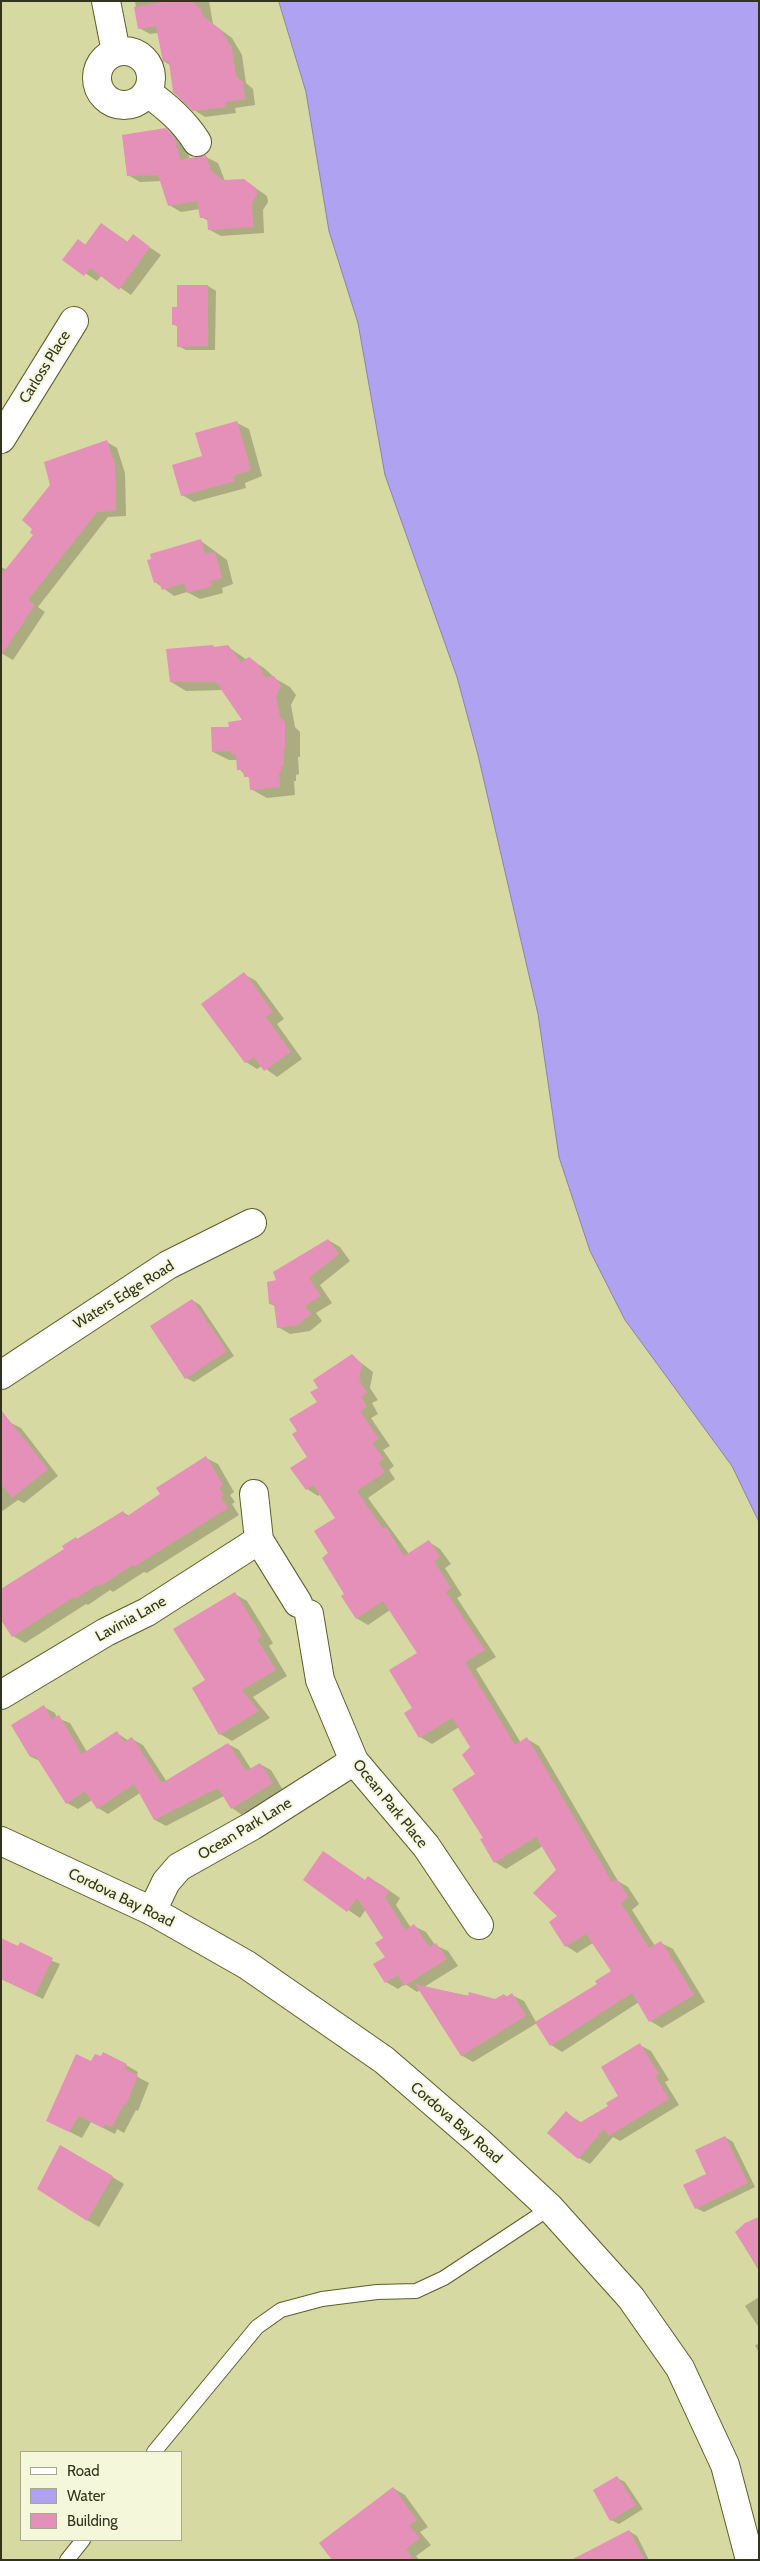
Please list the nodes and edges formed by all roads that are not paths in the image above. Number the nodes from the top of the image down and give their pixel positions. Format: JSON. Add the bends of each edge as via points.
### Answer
{"nodes":[{"id":1,"x":106,"y":1,"type":"edge"},
{"id":2,"x":116,"y":52,"type":"junction"},
{"id":3,"x":147,"y":92,"type":"junction"},
{"id":4,"x":197,"y":142,"type":"dead end"},
{"id":5,"x":74,"y":321,"type":"dead end"},
{"id":6,"x":1,"y":439,"type":"edge"},
{"id":7,"x":252,"y":1223,"type":"dead end"},
{"id":8,"x":1,"y":1375,"type":"edge"},
{"id":9,"x":254,"y":1494,"type":"dead end"},
{"id":10,"x":259,"y":1540,"type":"junction"},
{"id":11,"x":1,"y":1695,"type":"edge"},
{"id":12,"x":354,"y":1762,"type":"junction"},
{"id":13,"x":1,"y":1840,"type":"edge"},
{"id":14,"x":152,"y":1911,"type":"junction"},
{"id":15,"x":479,"y":1925,"type":"dead end"},
{"id":16,"x":550,"y":2208,"type":"junction"},
{"id":17,"x":155,"y":2451,"type":"edge"},
{"id":18,"x":82,"y":2541,"type":"edge"},
{"id":19,"x":67,"y":2560,"type":"edge"},
{"id":20,"x":750,"y":2560,"type":"edge"}],
"edges":[{"from":1,"to":2,"type":"street"},
{"from":2,"to":3,"type":"street","via":[[134,52],[142,57],[151,74]]},
{"from":2,"to":3,"type":"street","via":[[102,61],[98,69],[102,94],[116,104],[124,105],[133,104]]},
{"from":3,"to":4,"type":"street","via":[[175,115]]},
{"from":5,"to":6,"type":"street","name":"Carloss Place"},
{"from":7,"to":8,"type":"street","name":"Waters Edge Road","via":[[168,1265]]},
{"from":9,"to":10,"type":"street"},
{"from":10,"to":11,"type":"street","name":"Lavinia Lane","via":[[147,1612],[106,1632]]},
{"from":10,"to":12,"type":"street","name":"Ocean Park Place","via":[[304,1609],[320,1680]]},
{"from":12,"to":14,"type":"street","name":"Ocean Park Lane","via":[[180,1867],[166,1882]]},
{"from":12,"to":15,"type":"street","name":"Ocean Park Place","via":[[426,1846]]},
{"from":13,"to":14,"type":"street","name":"Cordova Bay Road"},
{"from":14,"to":16,"type":"street","name":"Cordova Bay Road","via":[[247,1965],[384,2060],[480,2142]]},
{"from":16,"to":17,"type":"lane","via":[[444,2278],[416,2291],[322,2299],[281,2310],[257,2326]]},
{"from":16,"to":20,"type":"street","name":"Cordova Bay Road","via":[[631,2298],[680,2368],[725,2465]]},
{"from":18,"to":19,"type":"lane"}]}
